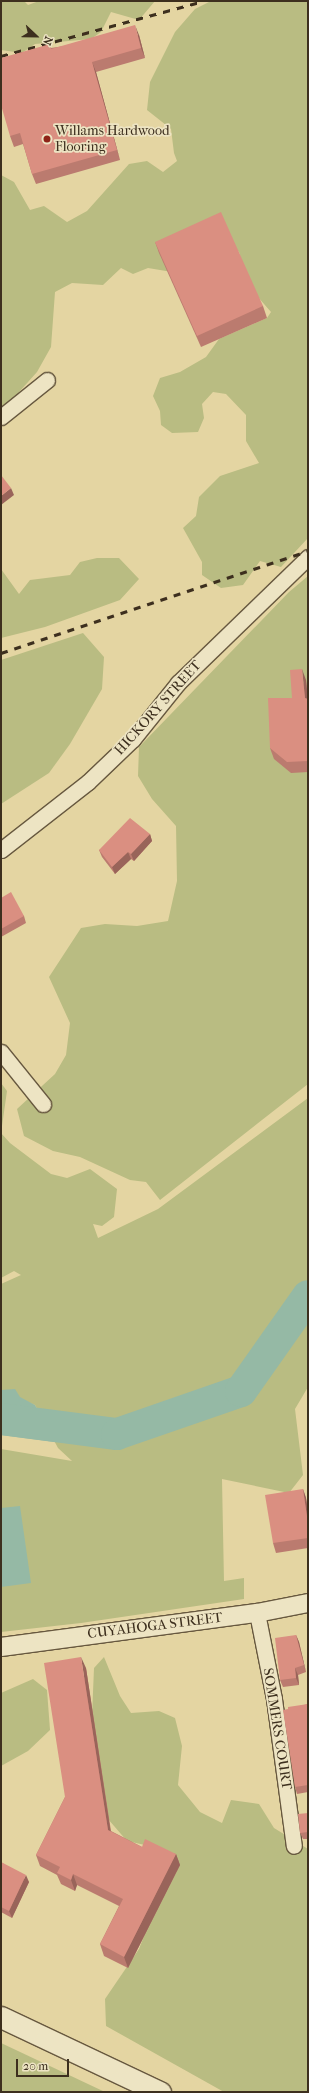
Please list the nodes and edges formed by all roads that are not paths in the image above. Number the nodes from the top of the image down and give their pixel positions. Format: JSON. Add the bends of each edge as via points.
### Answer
{"nodes":[{"id":1,"x":47,"y":380,"type":"dead end"},
{"id":2,"x":1,"y":417,"type":"edge"},
{"id":3,"x":308,"y":557,"type":"edge"},
{"id":4,"x":1,"y":850,"type":"edge"},
{"id":5,"x":1,"y":1052,"type":"edge"},
{"id":6,"x":43,"y":1104,"type":"dead end"},
{"id":7,"x":308,"y":1603,"type":"edge"},
{"id":8,"x":257,"y":1613,"type":"junction"},
{"id":9,"x":1,"y":1646,"type":"edge"},
{"id":10,"x":294,"y":1846,"type":"dead end"},
{"id":11,"x":1,"y":2017,"type":"edge"},
{"id":12,"x":155,"y":2091,"type":"edge"}],
"edges":[{"from":1,"to":2,"type":"street"},
{"from":3,"to":4,"type":"street","name":"HICKORY STREET","via":[[178,683],[133,738],[88,782]]},
{"from":5,"to":6,"type":"street"},
{"from":7,"to":8,"type":"street","name":"CUYAHOGA STREET"},
{"from":8,"to":9,"type":"street","name":"CUYAHOGA STREET"},
{"from":8,"to":10,"type":"street","name":"SOMMERS COURT","via":[[274,1699]]},
{"from":11,"to":12,"type":"main road"}]}
